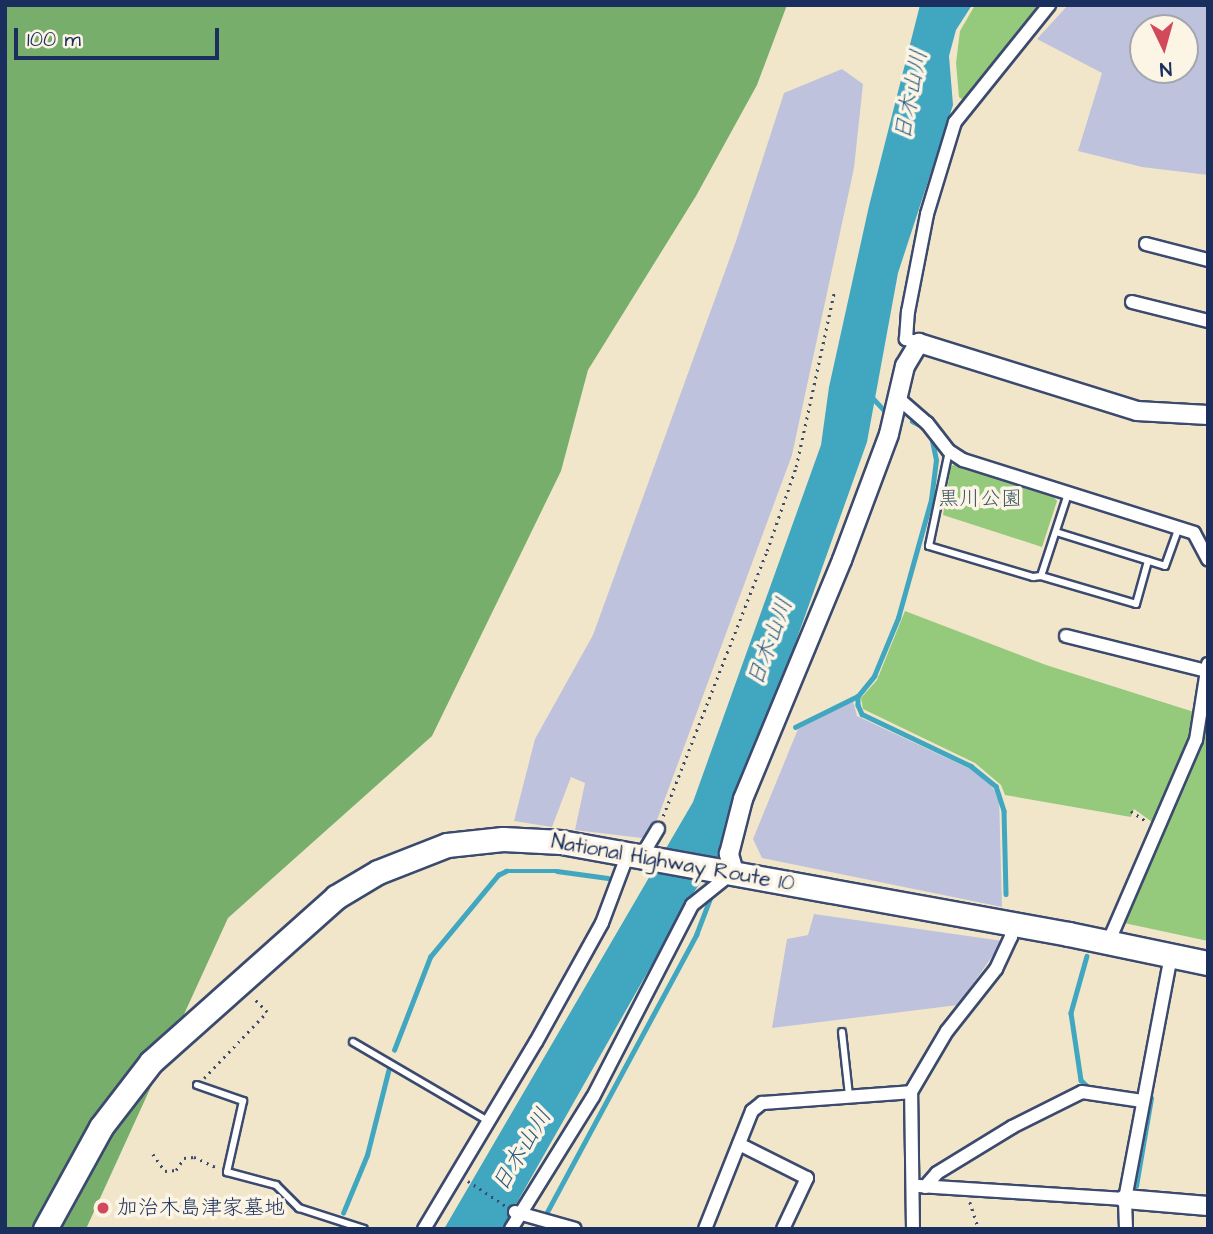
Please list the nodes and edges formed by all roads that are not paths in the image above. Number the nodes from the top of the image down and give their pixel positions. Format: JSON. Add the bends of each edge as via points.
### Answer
{"nodes":[{"id":1,"x":1049,"y":5,"type":"edge"},
{"id":2,"x":1146,"y":244,"type":"dead end"},
{"id":3,"x":1208,"y":260,"type":"edge"},
{"id":4,"x":1132,"y":302,"type":"dead end"},
{"id":5,"x":1208,"y":321,"type":"edge"},
{"id":6,"x":919,"y":343,"type":"junction"},
{"id":7,"x":899,"y":399,"type":"junction"},
{"id":8,"x":1208,"y":415,"type":"edge"},
{"id":9,"x":949,"y":451,"type":"junction"},
{"id":10,"x":1069,"y":492,"type":"junction"},
{"id":11,"x":1179,"y":527,"type":"junction"},
{"id":12,"x":1056,"y":532,"type":"junction"},
{"id":13,"x":1208,"y":559,"type":"edge"},
{"id":14,"x":1148,"y":561,"type":"junction"},
{"id":15,"x":1041,"y":576,"type":"junction"},
{"id":16,"x":1066,"y":636,"type":"dead end"},
{"id":17,"x":1207,"y":668,"type":"edge"},
{"id":18,"x":1205,"y":701,"type":"edge"},
{"id":19,"x":658,"y":829,"type":"road end"},
{"id":20,"x":642,"y":857,"type":"junction"},
{"id":21,"x":728,"y":872,"type":"junction"},
{"id":22,"x":1012,"y":925,"type":"junction"},
{"id":23,"x":1108,"y":943,"type":"junction"},
{"id":24,"x":1171,"y":955,"type":"junction"},
{"id":25,"x":1208,"y":963,"type":"edge"},
{"id":26,"x":842,"y":1032,"type":"dead end"},
{"id":27,"x":353,"y":1042,"type":"dead end"},
{"id":28,"x":197,"y":1085,"type":"road end"},
{"id":29,"x":911,"y":1092,"type":"junction"},
{"id":30,"x":849,"y":1095,"type":"junction"},
{"id":31,"x":1142,"y":1101,"type":"junction"},
{"id":32,"x":488,"y":1121,"type":"junction"},
{"id":33,"x":739,"y":1144,"type":"junction"},
{"id":34,"x":919,"y":1186,"type":"junction"},
{"id":35,"x":1125,"y":1199,"type":"junction"},
{"id":36,"x":1208,"y":1206,"type":"edge"},
{"id":37,"x":518,"y":1213,"type":"junction"},
{"id":38,"x":46,"y":1229,"type":"edge"},
{"id":39,"x":364,"y":1229,"type":"edge"},
{"id":40,"x":424,"y":1229,"type":"edge"},
{"id":41,"x":511,"y":1229,"type":"edge"},
{"id":42,"x":575,"y":1229,"type":"edge"},
{"id":43,"x":705,"y":1229,"type":"edge"},
{"id":44,"x":783,"y":1229,"type":"edge"},
{"id":45,"x":913,"y":1229,"type":"edge"},
{"id":46,"x":1126,"y":1229,"type":"edge"}],
"edges":[{"from":1,"to":6,"type":"street","via":[[955,122],[927,214],[908,312],[906,339]]},
{"from":2,"to":3,"type":"street"},
{"from":4,"to":5,"type":"street"},
{"from":6,"to":7,"type":"street","via":[[905,366]]},
{"from":6,"to":8,"type":"street","via":[[1137,411]]},
{"from":7,"to":9,"type":"street","via":[[927,423]]},
{"from":7,"to":21,"type":"street","via":[[842,560],[744,799]]},
{"from":9,"to":10,"type":"street","via":[[993,472]]},
{"from":9,"to":15,"type":"lane","via":[[929,545],[1032,578]]},
{"from":10,"to":11,"type":"street"},
{"from":10,"to":12,"type":"lane"},
{"from":11,"to":13,"type":"street","via":[[1194,533]]},
{"from":11,"to":14,"type":"lane","via":[[1165,566]]},
{"from":12,"to":14,"type":"lane"},
{"from":12,"to":15,"type":"lane"},
{"from":14,"to":15,"type":"lane","via":[[1136,604]]},
{"from":16,"to":17,"type":"street"},
{"from":17,"to":18,"type":"street"},
{"from":18,"to":23,"type":"street","via":[[1196,740]]},
{"from":19,"to":20,"type":"street"},
{"from":20,"to":21,"type":"highway","name":"National Highway Route 10"},
{"from":20,"to":32,"type":"street"},
{"from":20,"to":38,"type":"highway","name":"National Highway Route 10","via":[[561,842],[503,839],[447,845],[378,872],[336,897],[151,1062],[101,1127]]},
{"from":21,"to":22,"type":"highway","name":"National Highway Route 10"},
{"from":21,"to":37,"type":"street","via":[[692,905],[593,1097]]},
{"from":22,"to":23,"type":"highway","name":"National Highway Route 10"},
{"from":22,"to":29,"type":"street","via":[[996,969],[947,1031]]},
{"from":23,"to":24,"type":"highway","name":"National Highway Route 10"},
{"from":24,"to":25,"type":"highway","name":"National Highway Route 10"},
{"from":24,"to":31,"type":"street"},
{"from":26,"to":30,"type":"lane"},
{"from":27,"to":32,"type":"lane"},
{"from":28,"to":39,"type":"lane","via":[[243,1101],[227,1172],[276,1185],[299,1208]]},
{"from":29,"to":30,"type":"street"},
{"from":29,"to":34,"type":"street"},
{"from":30,"to":33,"type":"street","via":[[762,1104],[752,1111]]},
{"from":31,"to":34,"type":"street","via":[[1082,1093],[1012,1127]]},
{"from":31,"to":35,"type":"street"},
{"from":32,"to":40,"type":"street"},
{"from":33,"to":43,"type":"street"},
{"from":33,"to":44,"type":"street","via":[[807,1178]]},
{"from":34,"to":35,"type":"street"},
{"from":34,"to":45,"type":"street"},
{"from":35,"to":36,"type":"street"},
{"from":35,"to":46,"type":"street"},
{"from":37,"to":41,"type":"street"},
{"from":37,"to":42,"type":"street"}]}
